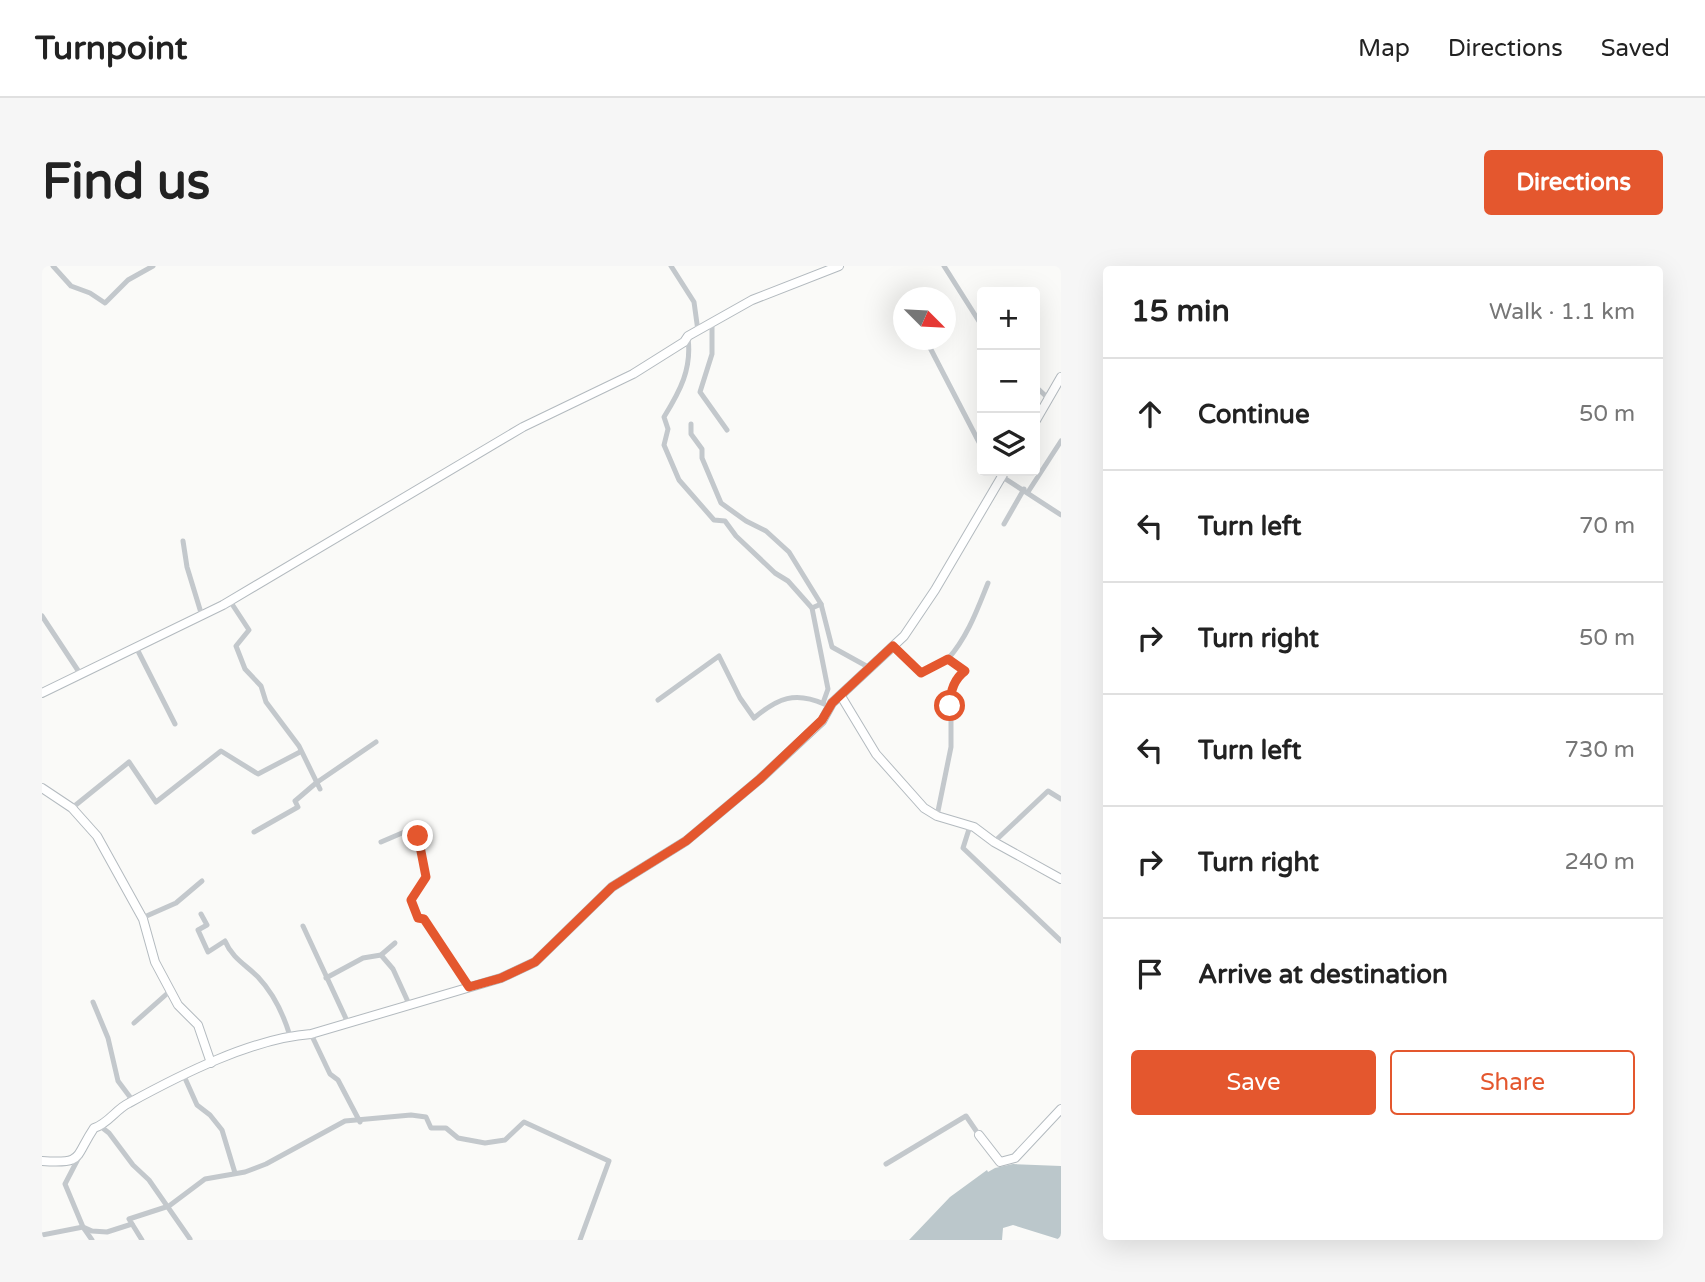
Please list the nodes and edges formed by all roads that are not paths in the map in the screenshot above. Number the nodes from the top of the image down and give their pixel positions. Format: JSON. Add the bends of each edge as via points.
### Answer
{"nodes":[{"id":1,"x":52,"y":266,"type":"edge"},
{"id":2,"x":153,"y":266,"type":"edge"},
{"id":3,"x":671,"y":266,"type":"edge"},
{"id":4,"x":839,"y":266,"type":"edge"},
{"id":5,"x":944,"y":266,"type":"edge"},
{"id":6,"x":977,"y":318,"type":"edge"},
{"id":7,"x":712,"y":323,"type":"junction"},
{"id":8,"x":698,"y":331,"type":"junction"},
{"id":9,"x":688,"y":336,"type":"junction"},
{"id":10,"x":931,"y":350,"type":"edge"},
{"id":11,"x":1061,"y":377,"type":"edge"},
{"id":12,"x":1040,"y":391,"type":"edge"},
{"id":13,"x":1049,"y":399,"type":"junction"},
{"id":14,"x":1040,"y":414,"type":"edge"},
{"id":15,"x":691,"y":424,"type":"dead end"},
{"id":16,"x":727,"y":430,"type":"dead end"},
{"id":17,"x":977,"y":438,"type":"edge"},
{"id":18,"x":1061,"y":441,"type":"edge"},
{"id":19,"x":999,"y":476,"type":"edge"},
{"id":20,"x":1005,"y":476,"type":"edge"},
{"id":21,"x":1026,"y":491,"type":"junction"},
{"id":22,"x":1061,"y":514,"type":"edge"},
{"id":23,"x":1004,"y":524,"type":"dead end"},
{"id":24,"x":183,"y":541,"type":"dead end"},
{"id":25,"x":988,"y":583,"type":"dead end"},
{"id":26,"x":230,"y":601,"type":"junction"},
{"id":27,"x":821,"y":604,"type":"junction"},
{"id":28,"x":811,"y":608,"type":"junction"},
{"id":29,"x":203,"y":616,"type":"junction"},
{"id":30,"x":42,"y":617,"type":"edge"},
{"id":31,"x":893,"y":646,"type":"junction"},
{"id":32,"x":136,"y":647,"type":"junction"},
{"id":33,"x":948,"y":659,"type":"junction"},
{"id":34,"x":870,"y":668,"type":"junction"},
{"id":35,"x":81,"y":675,"type":"junction"},
{"id":36,"x":42,"y":693,"type":"edge"},
{"id":37,"x":841,"y":696,"type":"junction"},
{"id":38,"x":658,"y":700,"type":"dead end"},
{"id":39,"x":828,"y":705,"type":"junction"},
{"id":40,"x":175,"y":724,"type":"dead end"},
{"id":41,"x":376,"y":742,"type":"dead end"},
{"id":42,"x":300,"y":752,"type":"junction"},
{"id":43,"x":318,"y":786,"type":"junction"},
{"id":44,"x":42,"y":788,"type":"edge"},
{"id":45,"x":1061,"y":799,"type":"edge"},
{"id":46,"x":72,"y":808,"type":"junction"},
{"id":47,"x":937,"y":816,"type":"junction"},
{"id":48,"x":970,"y":826,"type":"junction"},
{"id":49,"x":254,"y":832,"type":"dead end"},
{"id":50,"x":381,"y":842,"type":"dead end"},
{"id":51,"x":994,"y":842,"type":"junction"},
{"id":52,"x":1061,"y":879,"type":"edge"},
{"id":53,"x":202,"y":881,"type":"dead end"},
{"id":54,"x":201,"y":914,"type":"dead end"},
{"id":55,"x":142,"y":918,"type":"junction"},
{"id":56,"x":303,"y":926,"type":"dead end"},
{"id":57,"x":1061,"y":941,"type":"edge"},
{"id":58,"x":395,"y":943,"type":"dead end"},
{"id":59,"x":381,"y":955,"type":"junction"},
{"id":60,"x":326,"y":978,"type":"junction"},
{"id":61,"x":469,"y":987,"type":"junction"},
{"id":62,"x":170,"y":991,"type":"junction"},
{"id":63,"x":93,"y":1002,"type":"dead end"},
{"id":64,"x":409,"y":1004,"type":"junction"},
{"id":65,"x":134,"y":1023,"type":"dead end"},
{"id":66,"x":348,"y":1023,"type":"junction"},
{"id":67,"x":312,"y":1034,"type":"junction"},
{"id":68,"x":290,"y":1036,"type":"junction"},
{"id":69,"x":211,"y":1063,"type":"junction"},
{"id":70,"x":184,"y":1076,"type":"junction"},
{"id":71,"x":133,"y":1101,"type":"junction"},
{"id":72,"x":1061,"y":1109,"type":"edge"},
{"id":73,"x":360,"y":1122,"type":"junction"},
{"id":74,"x":100,"y":1126,"type":"junction"},
{"id":75,"x":979,"y":1135,"type":"joint"},
{"id":76,"x":79,"y":1157,"type":"junction"},
{"id":77,"x":42,"y":1161,"type":"edge"},
{"id":78,"x":886,"y":1164,"type":"dead end"},
{"id":79,"x":235,"y":1172,"type":"junction"},
{"id":80,"x":169,"y":1206,"type":"junction"},
{"id":81,"x":132,"y":1224,"type":"junction"},
{"id":82,"x":83,"y":1227,"type":"junction"},
{"id":83,"x":42,"y":1235,"type":"edge"},
{"id":84,"x":190,"y":1239,"type":"edge"},
{"id":85,"x":92,"y":1240,"type":"edge"},
{"id":86,"x":142,"y":1240,"type":"edge"},
{"id":87,"x":580,"y":1240,"type":"edge"}],
"edges":[{"from":1,"to":2,"type":"street","via":[[71,286],[105,303]]},
{"from":3,"to":8,"type":"street","via":[[694,302]]},
{"from":4,"to":7,"type":"street","via":[[751,300]]},
{"from":5,"to":6,"type":"street"},
{"from":7,"to":8,"type":"street"},
{"from":7,"to":16,"type":"street","via":[[712,354],[700,392]]},
{"from":8,"to":9,"type":"street"},
{"from":9,"to":26,"type":"street","via":[[633,374],[523,427]]},
{"from":9,"to":28,"type":"street","via":[[687,373],[664,417],[668,429],[664,445],[679,480],[713,520],[725,521]]},
{"from":10,"to":17,"type":"street"},
{"from":11,"to":13,"type":"street"},
{"from":12,"to":13,"type":"street"},
{"from":13,"to":14,"type":"street"},
{"from":15,"to":27,"type":"street","via":[[691,434],[702,449],[721,503],[766,531],[789,552]]},
{"from":18,"to":21,"type":"street"},
{"from":19,"to":31,"type":"street","via":[[935,590]]},
{"from":20,"to":21,"type":"street"},
{"from":21,"to":22,"type":"street"},
{"from":21,"to":23,"type":"street"},
{"from":24,"to":29,"type":"street"},
{"from":25,"to":33,"type":"street","via":[[970,628]]},
{"from":26,"to":29,"type":"street"},
{"from":26,"to":42,"type":"street","via":[[249,630],[236,646],[245,669],[261,686],[266,702]]},
{"from":27,"to":28,"type":"street"},
{"from":27,"to":34,"type":"street","via":[[832,647]]},
{"from":28,"to":39,"type":"street"},
{"from":29,"to":32,"type":"street"},
{"from":30,"to":35,"type":"street"},
{"from":31,"to":33,"type":"street","via":[[921,673]]},
{"from":31,"to":34,"type":"street"},
{"from":32,"to":35,"type":"street"},
{"from":32,"to":40,"type":"street"},
{"from":33,"to":47,"type":"street","via":[[965,671],[950,694],[951,747]]},
{"from":34,"to":37,"type":"street"},
{"from":35,"to":36,"type":"street"},
{"from":37,"to":39,"type":"street"},
{"from":37,"to":47,"type":"street","via":[[876,754],[923,808]]},
{"from":38,"to":39,"type":"street","via":[[719,656],[754,718],[782,699],[803,696]]},
{"from":39,"to":61,"type":"street","via":[[822,720],[760,779],[686,841],[612,887],[535,962]]},
{"from":41,"to":43,"type":"street"},
{"from":42,"to":43,"type":"street"},
{"from":42,"to":46,"type":"street","via":[[258,775],[221,751],[156,802],[129,762]]},
{"from":43,"to":49,"type":"street","via":[[295,801],[298,807]]},
{"from":44,"to":46,"type":"street"},
{"from":45,"to":51,"type":"street","via":[[1048,790]]},
{"from":46,"to":55,"type":"street","via":[[97,836]]},
{"from":47,"to":48,"type":"street"},
{"from":48,"to":51,"type":"street"},
{"from":48,"to":57,"type":"street","via":[[963,848]]},
{"from":50,"to":61,"type":"street","via":[[416,827],[426,877],[411,900],[418,918],[424,919]]},
{"from":51,"to":52,"type":"street"},
{"from":53,"to":55,"type":"street","via":[[176,904]]},
{"from":54,"to":68,"type":"street","via":[[207,925],[198,930],[208,952],[225,941],[231,954],[260,979]]},
{"from":55,"to":62,"type":"street","via":[[155,962]]},
{"from":56,"to":60,"type":"street"},
{"from":58,"to":59,"type":"street"},
{"from":59,"to":60,"type":"street","via":[[363,958]]},
{"from":59,"to":64,"type":"street"},
{"from":60,"to":66,"type":"street"},
{"from":61,"to":64,"type":"street"},
{"from":62,"to":65,"type":"street"},
{"from":62,"to":69,"type":"street","via":[[198,1025]]},
{"from":63,"to":71,"type":"street","via":[[118,1081]]},
{"from":64,"to":66,"type":"street"},
{"from":66,"to":67,"type":"street"},
{"from":67,"to":68,"type":"street"},
{"from":67,"to":73,"type":"street"},
{"from":68,"to":69,"type":"street"},
{"from":69,"to":70,"type":"street"},
{"from":70,"to":71,"type":"street"},
{"from":70,"to":79,"type":"street","via":[[197,1105],[222,1130]]},
{"from":71,"to":74,"type":"street"},
{"from":72,"to":75,"type":"street","via":[[1016,1158],[1000,1161]]},
{"from":73,"to":79,"type":"street","via":[[345,1121],[266,1164]]},
{"from":73,"to":87,"type":"street","via":[[426,1117],[431,1128],[446,1128],[458,1138],[485,1143],[505,1140],[524,1122],[609,1161]]},
{"from":74,"to":76,"type":"street","via":[[94,1128]]},
{"from":74,"to":80,"type":"street"},
{"from":75,"to":78,"type":"street","via":[[966,1116]]},
{"from":76,"to":77,"type":"street","via":[[69,1162]]},
{"from":76,"to":82,"type":"street","via":[[65,1184]]},
{"from":79,"to":80,"type":"street","via":[[205,1179]]},
{"from":80,"to":81,"type":"street","via":[[129,1219]]},
{"from":80,"to":84,"type":"street"},
{"from":81,"to":82,"type":"street","via":[[107,1232]]},
{"from":81,"to":86,"type":"street"},
{"from":82,"to":83,"type":"street"},
{"from":82,"to":85,"type":"street"}]}
